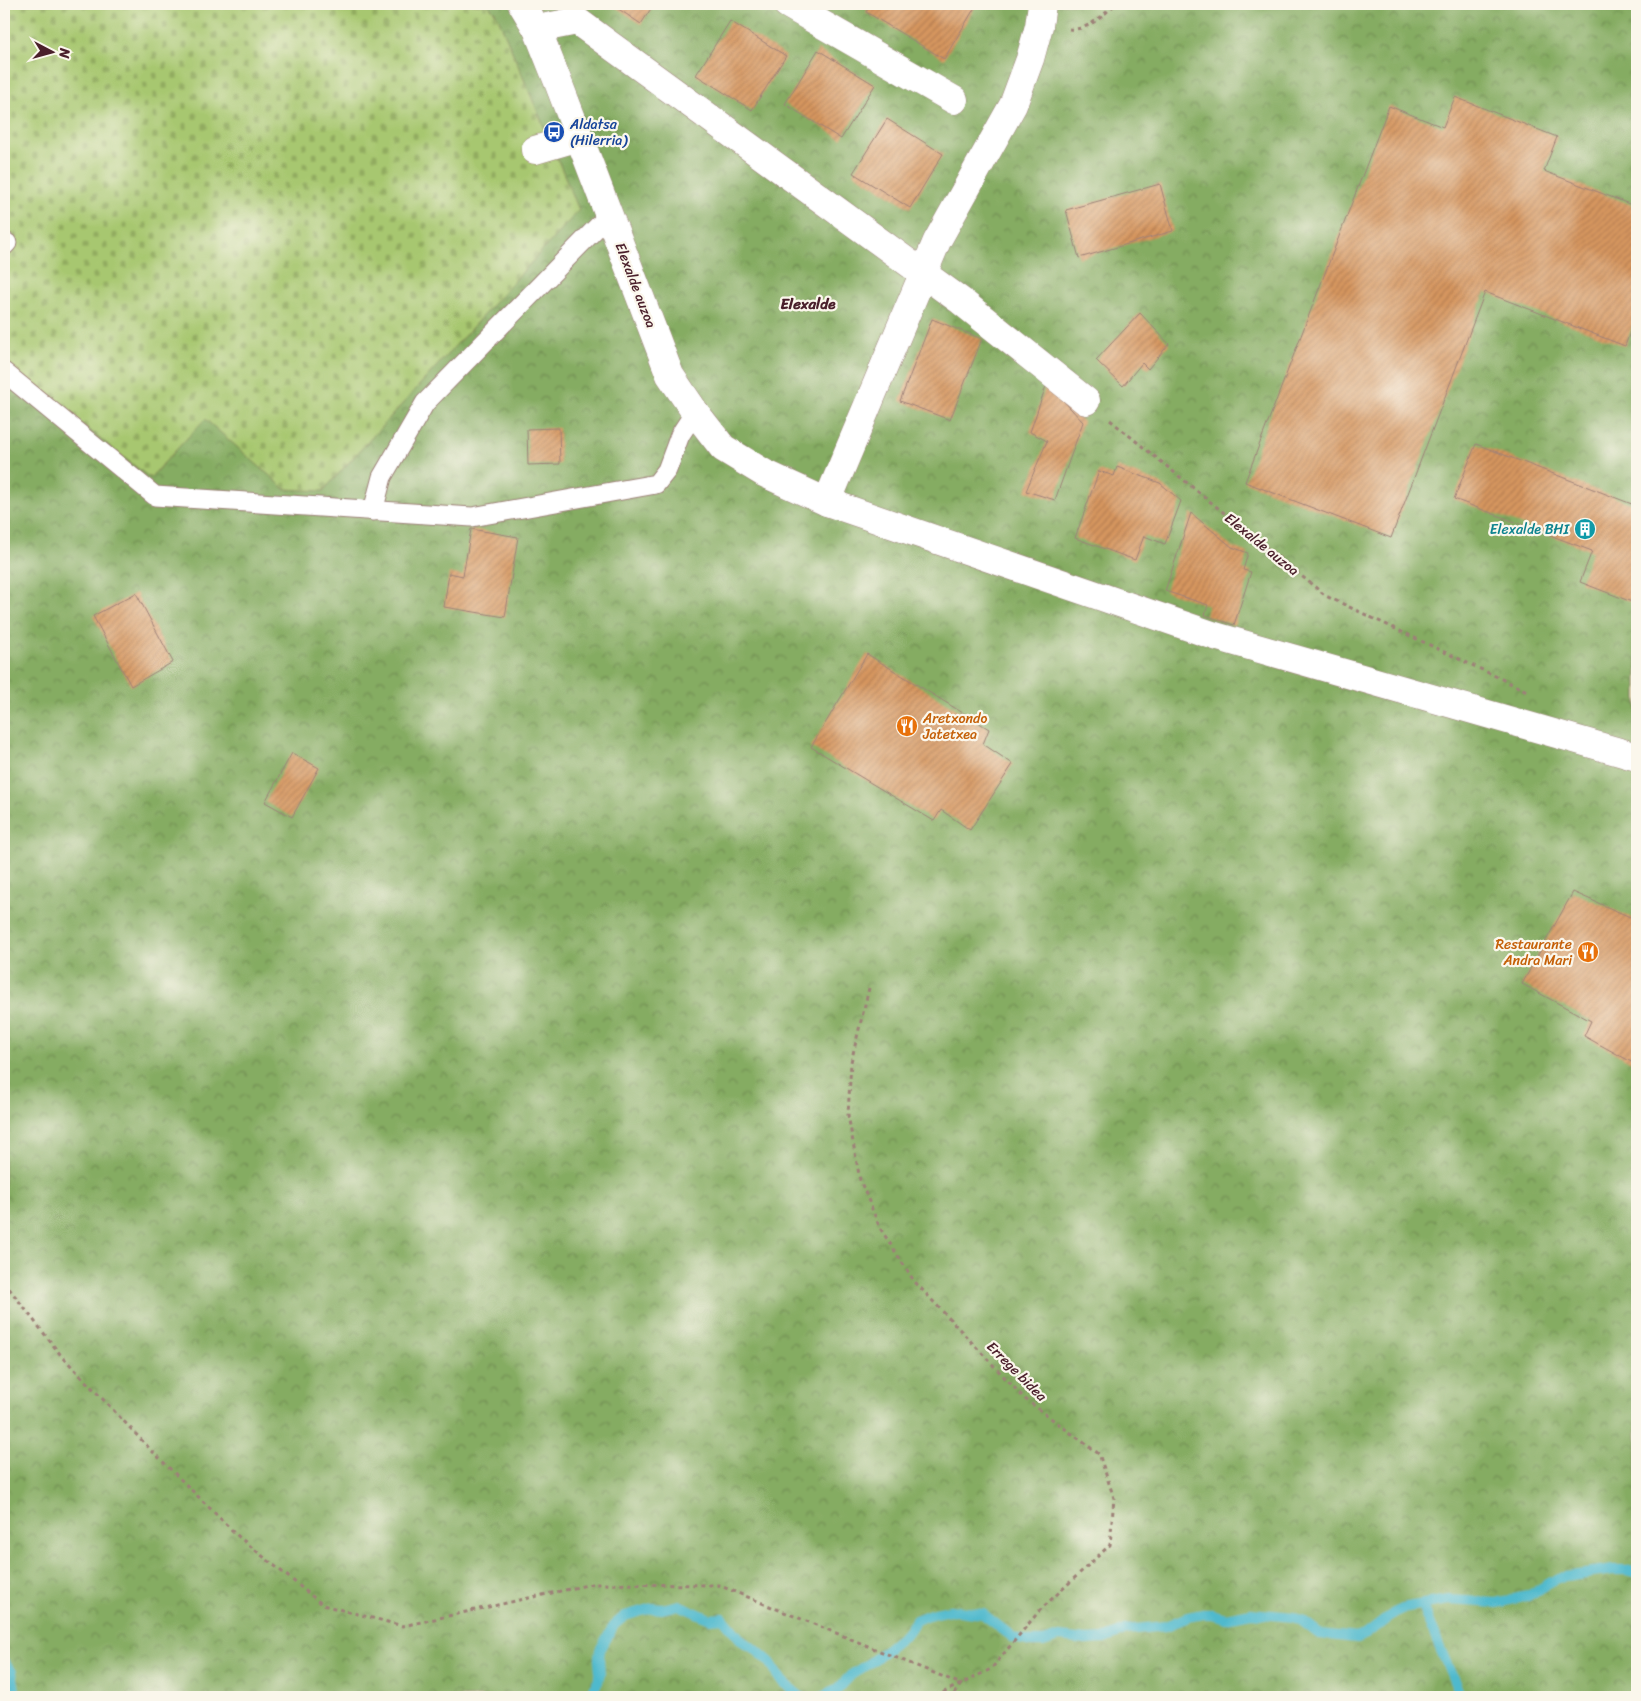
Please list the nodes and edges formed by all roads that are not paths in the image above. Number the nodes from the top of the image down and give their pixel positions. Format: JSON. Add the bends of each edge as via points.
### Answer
{"nodes":[{"id":1,"x":522,"y":4,"type":"edge"},
{"id":2,"x":787,"y":4,"type":"edge"},
{"id":3,"x":1040,"y":15,"type":"edge"},
{"id":4,"x":537,"y":29,"type":"junction"},
{"id":5,"x":954,"y":100,"type":"dead end"},
{"id":6,"x":579,"y":137,"type":"junction"},
{"id":7,"x":535,"y":150,"type":"dead end"},
{"id":8,"x":609,"y":216,"type":"junction"},
{"id":9,"x":923,"y":273,"type":"junction"},
{"id":10,"x":4,"y":372,"type":"edge"},
{"id":11,"x":1086,"y":401,"type":"road end"},
{"id":12,"x":695,"y":412,"type":"junction"},
{"id":13,"x":827,"y":502,"type":"junction"},
{"id":14,"x":373,"y":511,"type":"junction"},
{"id":15,"x":1637,"y":757,"type":"edge"}],
"edges":[{"from":1,"to":4,"type":"street","name":"Elexalde auzoa"},
{"from":2,"to":5,"type":"street"},
{"from":3,"to":9,"type":"street","via":[[1030,59],[1012,105],[937,241]]},
{"from":4,"to":6,"type":"street","name":"Elexalde auzoa"},
{"from":4,"to":9,"type":"street","via":[[577,21]]},
{"from":6,"to":7,"type":"street"},
{"from":6,"to":8,"type":"street","name":"Elexalde auzoa"},
{"from":8,"to":12,"type":"street","name":"Elexalde auzoa","via":[[670,375]]},
{"from":8,"to":14,"type":"lane","via":[[425,403],[382,477]]},
{"from":9,"to":11,"type":"street"},
{"from":9,"to":13,"type":"street"},
{"from":10,"to":14,"type":"lane","via":[[155,496]]},
{"from":12,"to":13,"type":"street","name":"Elexalde auzoa","via":[[723,448],[764,473]]},
{"from":12,"to":14,"type":"lane","via":[[656,484],[472,517]]},
{"from":13,"to":15,"type":"street","name":"Elexalde auzoa","via":[[1215,636]]}]}
